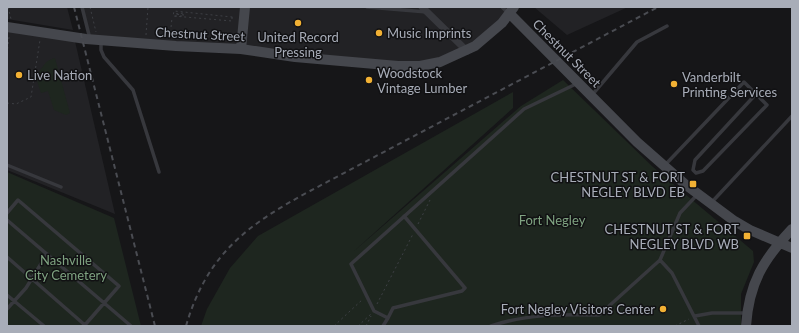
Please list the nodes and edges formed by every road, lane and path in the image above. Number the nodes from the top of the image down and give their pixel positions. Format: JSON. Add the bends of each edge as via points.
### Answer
{"nodes":[{"id":1,"x":8,"y":7,"type":"edge"},
{"id":2,"x":82,"y":7,"type":"edge"},
{"id":3,"x":90,"y":7,"type":"edge"},
{"id":4,"x":148,"y":7,"type":"edge"},
{"id":5,"x":245,"y":7,"type":"edge"},
{"id":6,"x":367,"y":7,"type":"edge"},
{"id":7,"x":502,"y":7,"type":"edge"},
{"id":8,"x":425,"y":10,"type":"edge"},
{"id":9,"x":512,"y":11,"type":"edge"},
{"id":10,"x":184,"y":12,"type":"junction"},
{"id":11,"x":175,"y":16,"type":"junction"},
{"id":12,"x":232,"y":17,"type":"junction"},
{"id":13,"x":236,"y":17,"type":"dead end"},
{"id":14,"x":172,"y":18,"type":"dead end"},
{"id":15,"x":667,"y":26,"type":"dead end"},
{"id":16,"x":9,"y":27,"type":"edge"},
{"id":17,"x":146,"y":36,"type":"dead end"},
{"id":18,"x":95,"y":37,"type":"junction"},
{"id":19,"x":170,"y":38,"type":"dead end"},
{"id":20,"x":40,"y":40,"type":"dead end"},
{"id":21,"x":241,"y":49,"type":"junction"},
{"id":22,"x":467,"y":51,"type":"junction"},
{"id":23,"x":7,"y":54,"type":"edge"},
{"id":24,"x":577,"y":81,"type":"junction"},
{"id":25,"x":756,"y":94,"type":"junction"},
{"id":26,"x":592,"y":96,"type":"junction"},
{"id":27,"x":7,"y":103,"type":"edge"},
{"id":28,"x":792,"y":116,"type":"edge"},
{"id":29,"x":7,"y":165,"type":"edge"},
{"id":30,"x":664,"y":166,"type":"junction"},
{"id":31,"x":159,"y":172,"type":"dead end"},
{"id":32,"x":60,"y":187,"type":"dead end"},
{"id":33,"x":698,"y":194,"type":"junction"},
{"id":34,"x":431,"y":198,"type":"dead end"},
{"id":35,"x":710,"y":204,"type":"junction"},
{"id":36,"x":7,"y":213,"type":"edge"},
{"id":37,"x":404,"y":216,"type":"junction"},
{"id":38,"x":7,"y":220,"type":"edge"},
{"id":39,"x":415,"y":229,"type":"junction"},
{"id":40,"x":792,"y":229,"type":"edge"},
{"id":41,"x":779,"y":243,"type":"junction"},
{"id":42,"x":792,"y":248,"type":"edge"},
{"id":43,"x":47,"y":254,"type":"junction"},
{"id":44,"x":7,"y":257,"type":"edge"},
{"id":45,"x":660,"y":260,"type":"junction"},
{"id":46,"x":32,"y":279,"type":"junction"},
{"id":47,"x":7,"y":295,"type":"edge"},
{"id":48,"x":366,"y":296,"type":"junction"},
{"id":49,"x":14,"y":301,"type":"junction"},
{"id":50,"x":104,"y":303,"type":"junction"},
{"id":51,"x":7,"y":309,"type":"edge"},
{"id":52,"x":374,"y":311,"type":"junction"},
{"id":53,"x":747,"y":313,"type":"junction"},
{"id":54,"x":695,"y":316,"type":"junction"},
{"id":55,"x":388,"y":318,"type":"junction"},
{"id":56,"x":44,"y":326,"type":"edge"},
{"id":57,"x":85,"y":326,"type":"edge"},
{"id":58,"x":131,"y":326,"type":"edge"},
{"id":59,"x":334,"y":326,"type":"edge"},
{"id":60,"x":358,"y":326,"type":"edge"},
{"id":61,"x":366,"y":326,"type":"edge"},
{"id":62,"x":383,"y":326,"type":"edge"},
{"id":63,"x":491,"y":326,"type":"edge"},
{"id":64,"x":675,"y":326,"type":"edge"},
{"id":65,"x":699,"y":326,"type":"edge"},
{"id":66,"x":746,"y":326,"type":"edge"}],
"edges":[{"from":1,"to":16,"type":"path"},
{"from":2,"to":18,"type":"lane"},
{"from":3,"to":18,"type":"path"},
{"from":4,"to":17,"type":"path"},
{"from":5,"to":21,"type":"street"},
{"from":6,"to":8,"type":"lane"},
{"from":7,"to":9,"type":"lane"},
{"from":8,"to":22,"type":"street"},
{"from":9,"to":22,"type":"street","name":"Chestnut Street","via":[[486,39]]},
{"from":9,"to":24,"type":"street","name":"Chestnut Street","via":[[530,34]]},
{"from":10,"to":11,"type":"path","via":[[174,11]]},
{"from":10,"to":11,"type":"path","via":[[175,14],[184,16]]},
{"from":10,"to":12,"type":"path"},
{"from":11,"to":12,"type":"path","via":[[232,21]]},
{"from":12,"to":13,"type":"path"},
{"from":14,"to":19,"type":"path"},
{"from":15,"to":26,"type":"lane","via":[[637,42]]},
{"from":16,"to":18,"type":"street","name":"Chestnut Street"},
{"from":16,"to":23,"type":"path"},
{"from":18,"to":21,"type":"street","name":"Chestnut Street","via":[[176,46]]},
{"from":18,"to":31,"type":"lane","via":[[104,57],[133,90]]},
{"from":20,"to":27,"type":"path","via":[[31,97],[16,104]]},
{"from":21,"to":22,"type":"street","name":"Chestnut Street","via":[[296,57],[398,66],[420,66],[440,62]]},
{"from":24,"to":26,"type":"street","name":"Chestnut Street"},
{"from":24,"to":37,"type":"lane","via":[[524,109]]},
{"from":25,"to":25,"type":"lane","via":[[767,105],[703,172],[696,173],[693,170],[695,160]]},
{"from":25,"to":30,"type":"lane","via":[[744,82]]},
{"from":26,"to":30,"type":"street","name":"Chestnut Street"},
{"from":28,"to":35,"type":"lane"},
{"from":29,"to":32,"type":"lane"},
{"from":30,"to":33,"type":"street","name":"Chestnut Street"},
{"from":33,"to":35,"type":"street","name":"Chestnut Street"},
{"from":33,"to":45,"type":"lane","via":[[680,213]]},
{"from":34,"to":39,"type":"path"},
{"from":35,"to":41,"type":"street","name":"Chestnut Street","via":[[750,230]]},
{"from":36,"to":50,"type":"lane","via":[[18,200],[119,286]]},
{"from":37,"to":39,"type":"lane"},
{"from":37,"to":48,"type":"lane","via":[[351,264]]},
{"from":38,"to":43,"type":"lane"},
{"from":39,"to":52,"type":"path"},
{"from":39,"to":55,"type":"lane","via":[[466,288],[393,308]]},
{"from":40,"to":41,"type":"street"},
{"from":41,"to":42,"type":"street","name":"Chestnut Street"},
{"from":41,"to":53,"type":"street","via":[[758,274]]},
{"from":43,"to":46,"type":"lane"},
{"from":43,"to":50,"type":"lane"},
{"from":44,"to":46,"type":"lane"},
{"from":45,"to":54,"type":"lane","via":[[672,273]]},
{"from":45,"to":63,"type":"lane","via":[[599,315],[537,316],[512,319]]},
{"from":46,"to":49,"type":"lane"},
{"from":46,"to":57,"type":"lane"},
{"from":47,"to":49,"type":"lane"},
{"from":48,"to":52,"type":"lane"},
{"from":48,"to":59,"type":"path"},
{"from":49,"to":51,"type":"lane"},
{"from":49,"to":56,"type":"lane"},
{"from":50,"to":57,"type":"lane"},
{"from":50,"to":58,"type":"lane"},
{"from":52,"to":55,"type":"lane"},
{"from":52,"to":60,"type":"path"},
{"from":52,"to":61,"type":"path"},
{"from":53,"to":54,"type":"lane","via":[[712,313]]},
{"from":53,"to":66,"type":"street"},
{"from":54,"to":64,"type":"path"},
{"from":54,"to":65,"type":"lane"},
{"from":55,"to":62,"type":"lane"}]}
